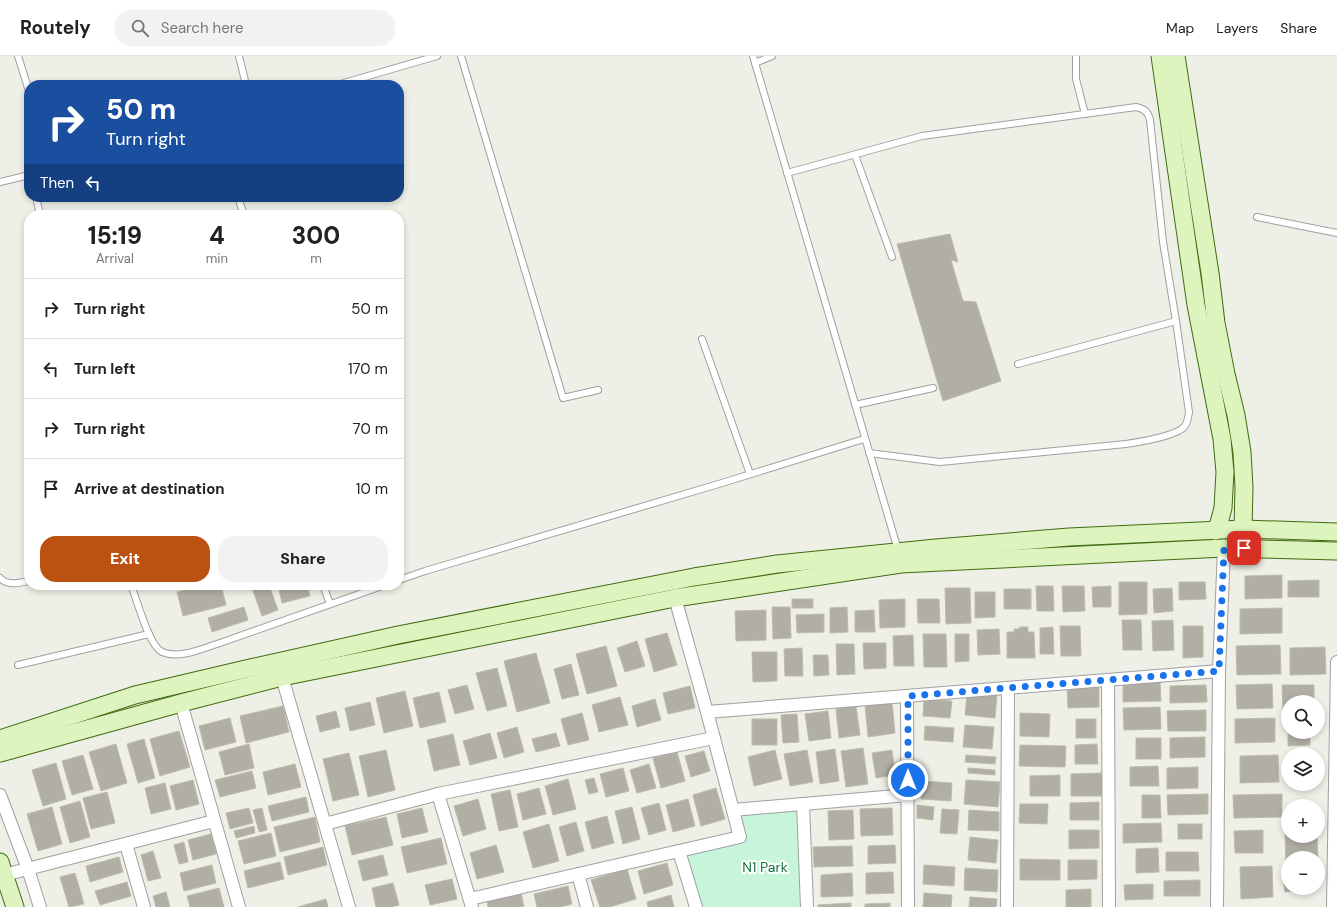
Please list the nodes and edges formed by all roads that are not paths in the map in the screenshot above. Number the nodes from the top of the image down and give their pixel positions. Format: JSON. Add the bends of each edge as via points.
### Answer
{"nodes":[{"id":1,"x":18,"y":56,"type":"edge"},
{"id":2,"x":239,"y":56,"type":"edge"},
{"id":3,"x":436,"y":56,"type":"edge"},
{"id":4,"x":461,"y":56,"type":"edge"},
{"id":5,"x":753,"y":56,"type":"edge"},
{"id":6,"x":772,"y":56,"type":"edge"},
{"id":7,"x":1076,"y":56,"type":"edge"},
{"id":8,"x":1160,"y":56,"type":"edge"},
{"id":9,"x":1176,"y":56,"type":"edge"},
{"id":10,"x":755,"y":64,"type":"junction"},
{"id":11,"x":26,"y":80,"type":"edge"},
{"id":12,"x":245,"y":80,"type":"edge"},
{"id":13,"x":354,"y":80,"type":"edge"},
{"id":14,"x":1085,"y":114,"type":"junction"},
{"id":15,"x":855,"y":155,"type":"junction"},
{"id":16,"x":787,"y":173,"type":"junction"},
{"id":17,"x":24,"y":176,"type":"edge"},
{"id":18,"x":0,"y":182,"type":"edge"},
{"id":19,"x":1256,"y":217,"type":"dead end"},
{"id":20,"x":1337,"y":232,"type":"edge"},
{"id":21,"x":892,"y":256,"type":"dead end"},
{"id":22,"x":1176,"y":321,"type":"junction"},
{"id":23,"x":702,"y":339,"type":"dead end"},
{"id":24,"x":1018,"y":364,"type":"dead end"},
{"id":25,"x":933,"y":388,"type":"dead end"},
{"id":26,"x":598,"y":390,"type":"dead end"},
{"id":27,"x":855,"y":405,"type":"junction"},
{"id":28,"x":864,"y":438,"type":"junction"},
{"id":29,"x":869,"y":453,"type":"junction"},
{"id":30,"x":750,"y":474,"type":"junction"},
{"id":31,"x":1243,"y":529,"type":"junction"},
{"id":32,"x":1215,"y":530,"type":"junction"},
{"id":33,"x":1337,"y":532,"type":"edge"},
{"id":34,"x":1143,"y":534,"type":"junction"},
{"id":35,"x":1224,"y":548,"type":"junction"},
{"id":36,"x":898,"y":551,"type":"junction"},
{"id":37,"x":1337,"y":551,"type":"edge"},
{"id":38,"x":1144,"y":552,"type":"junction"},
{"id":39,"x":0,"y":578,"type":"edge"},
{"id":40,"x":404,"y":578,"type":"edge"},
{"id":41,"x":24,"y":582,"type":"edge"},
{"id":42,"x":133,"y":590,"type":"edge"},
{"id":43,"x":325,"y":590,"type":"edge"},
{"id":44,"x":371,"y":590,"type":"edge"},
{"id":45,"x":675,"y":598,"type":"junction"},
{"id":46,"x":330,"y":604,"type":"junction"},
{"id":47,"x":148,"y":634,"type":"junction"},
{"id":48,"x":356,"y":644,"type":"junction"},
{"id":49,"x":360,"y":661,"type":"junction"},
{"id":50,"x":1337,"y":662,"type":"edge"},
{"id":51,"x":18,"y":665,"type":"dead end"},
{"id":52,"x":1219,"y":671,"type":"junction"},
{"id":53,"x":282,"y":677,"type":"junction"},
{"id":54,"x":1108,"y":680,"type":"junction"},
{"id":55,"x":1008,"y":688,"type":"junction"},
{"id":56,"x":1336,"y":690,"type":"edge"},
{"id":57,"x":908,"y":696,"type":"junction"},
{"id":58,"x":181,"y":703,"type":"junction"},
{"id":59,"x":707,"y":712,"type":"junction"},
{"id":60,"x":714,"y":738,"type":"junction"},
{"id":61,"x":0,"y":739,"type":"edge"},
{"id":62,"x":0,"y":753,"type":"edge"},
{"id":63,"x":438,"y":794,"type":"junction"},
{"id":64,"x":0,"y":795,"type":"edge"},
{"id":65,"x":908,"y":795,"type":"junction"},
{"id":66,"x":803,"y":804,"type":"junction"},
{"id":67,"x":733,"y":810,"type":"junction"},
{"id":68,"x":214,"y":821,"type":"junction"},
{"id":69,"x":325,"y":824,"type":"junction"},
{"id":70,"x":126,"y":844,"type":"junction"},
{"id":71,"x":679,"y":850,"type":"junction"},
{"id":72,"x":2,"y":868,"type":"edge"},
{"id":73,"x":28,"y":869,"type":"junction"},
{"id":74,"x":578,"y":874,"type":"junction"},
{"id":75,"x":471,"y":903,"type":"edge"},
{"id":76,"x":15,"y":907,"type":"edge"},
{"id":77,"x":40,"y":907,"type":"edge"},
{"id":78,"x":144,"y":907,"type":"edge"},
{"id":79,"x":239,"y":907,"type":"edge"},
{"id":80,"x":349,"y":907,"type":"edge"},
{"id":81,"x":588,"y":907,"type":"edge"},
{"id":82,"x":696,"y":907,"type":"edge"},
{"id":83,"x":807,"y":907,"type":"edge"},
{"id":84,"x":908,"y":907,"type":"edge"},
{"id":85,"x":1008,"y":907,"type":"edge"},
{"id":86,"x":1109,"y":907,"type":"edge"},
{"id":87,"x":1217,"y":907,"type":"edge"},
{"id":88,"x":1333,"y":907,"type":"edge"}],
"edges":[{"from":1,"to":11,"type":"lane"},
{"from":2,"to":12,"type":"lane"},
{"from":3,"to":13,"type":"lane"},
{"from":4,"to":26,"type":"lane","via":[[563,398]]},
{"from":5,"to":10,"type":"lane"},
{"from":6,"to":10,"type":"lane"},
{"from":7,"to":14,"type":"lane","via":[[1076,79]]},
{"from":8,"to":32,"type":"street","via":[[1196,305],[1222,439],[1225,472],[1223,508]]},
{"from":9,"to":31,"type":"street","via":[[1216,322],[1242,452]]},
{"from":10,"to":16,"type":"lane"},
{"from":14,"to":15,"type":"lane","via":[[922,136]]},
{"from":14,"to":22,"type":"lane","via":[[1136,107],[1148,113],[1163,242]]},
{"from":15,"to":16,"type":"lane"},
{"from":15,"to":21,"type":"lane"},
{"from":16,"to":27,"type":"lane"},
{"from":17,"to":18,"type":"lane"},
{"from":19,"to":20,"type":"lane"},
{"from":22,"to":24,"type":"lane"},
{"from":22,"to":29,"type":"lane","via":[[1188,412],[1188,421],[1178,432],[1126,444],[940,462]]},
{"from":23,"to":30,"type":"lane"},
{"from":25,"to":27,"type":"lane"},
{"from":27,"to":28,"type":"lane"},
{"from":28,"to":29,"type":"lane"},
{"from":28,"to":30,"type":"lane"},
{"from":29,"to":36,"type":"lane"},
{"from":30,"to":40,"type":"lane"},
{"from":31,"to":32,"type":"street"},
{"from":31,"to":33,"type":"street"},
{"from":32,"to":34,"type":"street"},
{"from":34,"to":36,"type":"street","via":[[1069,537]]},
{"from":34,"to":38,"type":"street"},
{"from":35,"to":37,"type":"street"},
{"from":35,"to":38,"type":"street"},
{"from":35,"to":52,"type":"street"},
{"from":36,"to":48,"type":"street","via":[[777,564],[694,577]]},
{"from":38,"to":45,"type":"street","via":[[901,564]]},
{"from":39,"to":41,"type":"lane","via":[[8,583]]},
{"from":42,"to":47,"type":"lane"},
{"from":43,"to":46,"type":"lane"},
{"from":44,"to":46,"type":"lane"},
{"from":45,"to":49,"type":"street"},
{"from":45,"to":59,"type":"street"},
{"from":46,"to":47,"type":"lane","via":[[191,653],[162,652],[154,646]]},
{"from":47,"to":51,"type":"lane"},
{"from":48,"to":49,"type":"street"},
{"from":48,"to":61,"type":"street","via":[[135,695]]},
{"from":49,"to":53,"type":"street"},
{"from":50,"to":56,"type":"street"},
{"from":52,"to":54,"type":"street"},
{"from":52,"to":87,"type":"street"},
{"from":53,"to":58,"type":"street"},
{"from":53,"to":69,"type":"street"},
{"from":54,"to":55,"type":"street"},
{"from":54,"to":86,"type":"street"},
{"from":55,"to":57,"type":"street"},
{"from":55,"to":85,"type":"street"},
{"from":56,"to":88,"type":"street"},
{"from":57,"to":59,"type":"street"},
{"from":57,"to":65,"type":"street"},
{"from":58,"to":62,"type":"street"},
{"from":58,"to":68,"type":"street"},
{"from":59,"to":60,"type":"street"},
{"from":60,"to":63,"type":"street"},
{"from":60,"to":67,"type":"street"},
{"from":63,"to":69,"type":"street"},
{"from":63,"to":75,"type":"street"},
{"from":64,"to":73,"type":"street"},
{"from":65,"to":66,"type":"street"},
{"from":65,"to":84,"type":"street"},
{"from":66,"to":67,"type":"street"},
{"from":66,"to":83,"type":"street"},
{"from":67,"to":71,"type":"street","via":[[740,837]]},
{"from":68,"to":70,"type":"street"},
{"from":68,"to":79,"type":"street"},
{"from":69,"to":80,"type":"street"},
{"from":70,"to":73,"type":"street"},
{"from":70,"to":78,"type":"street"},
{"from":71,"to":74,"type":"street"},
{"from":71,"to":82,"type":"street"},
{"from":72,"to":73,"type":"street"},
{"from":72,"to":76,"type":"street"},
{"from":73,"to":77,"type":"street"},
{"from":74,"to":75,"type":"street"},
{"from":74,"to":81,"type":"street"}]}
